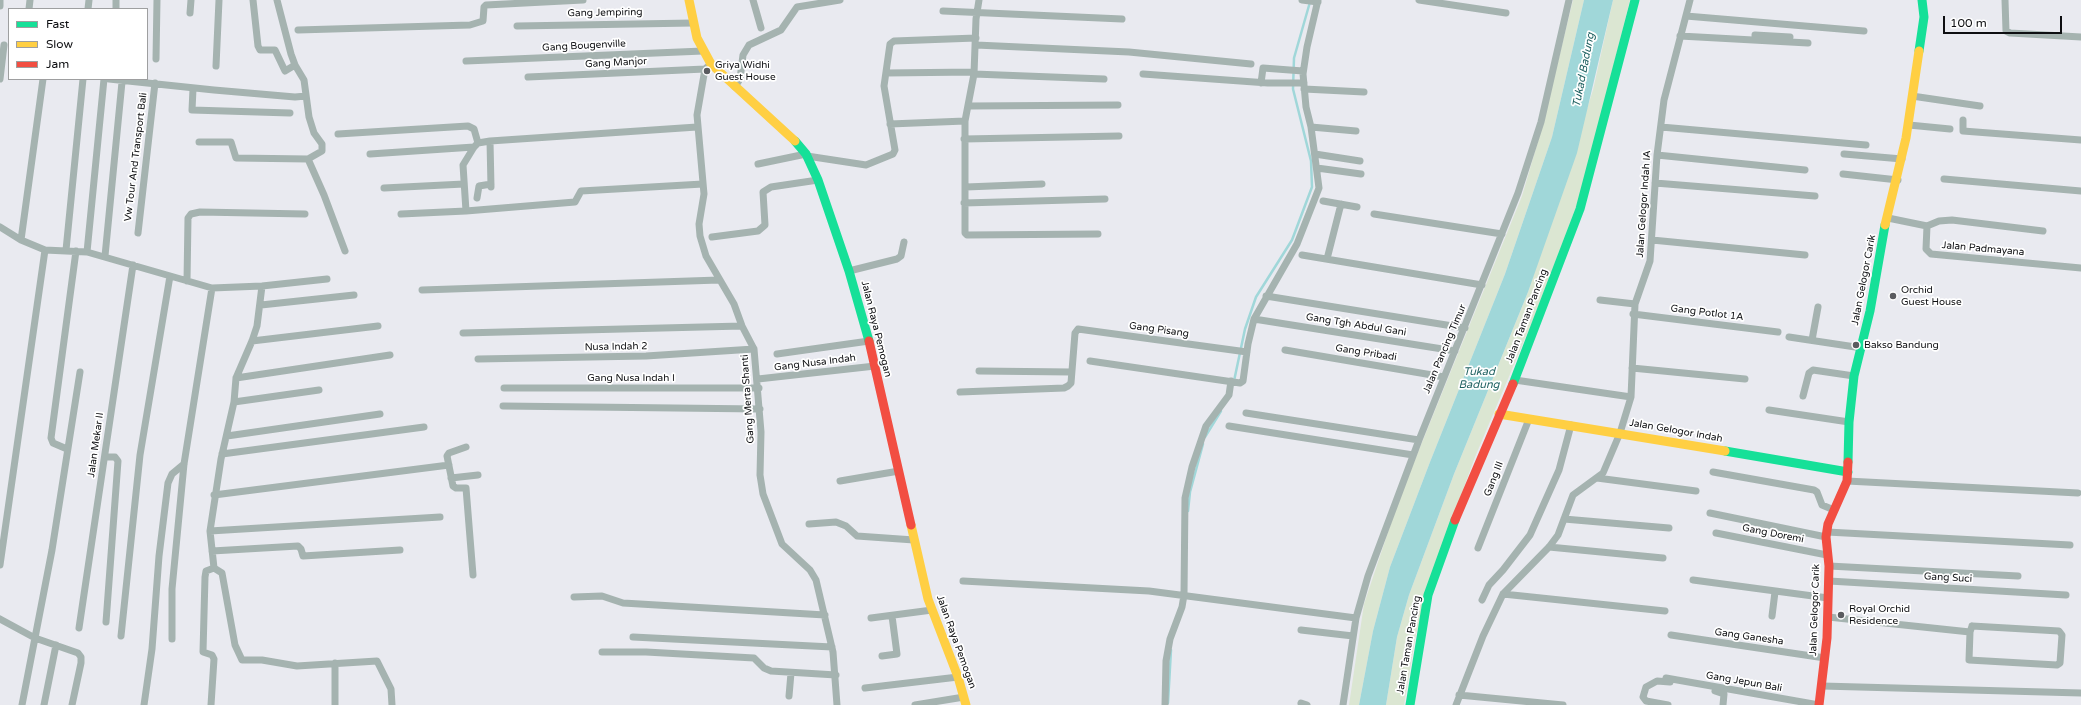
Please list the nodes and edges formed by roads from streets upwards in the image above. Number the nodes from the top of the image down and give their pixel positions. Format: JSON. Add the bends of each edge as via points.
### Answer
{"nodes":[{"id":1,"x":0,"y":0,"type":"edge"},
{"id":2,"x":157,"y":0,"type":"edge"},
{"id":3,"x":190,"y":0,"type":"edge"},
{"id":4,"x":220,"y":0,"type":"edge"},
{"id":5,"x":253,"y":0,"type":"edge"},
{"id":6,"x":277,"y":0,"type":"edge"},
{"id":7,"x":583,"y":0,"type":"edge"},
{"id":8,"x":689,"y":0,"type":"edge"},
{"id":9,"x":753,"y":0,"type":"edge"},
{"id":10,"x":840,"y":0,"type":"edge"},
{"id":11,"x":979,"y":0,"type":"edge"},
{"id":12,"x":1302,"y":0,"type":"edge"},
{"id":13,"x":1419,"y":0,"type":"edge"},
{"id":14,"x":1569,"y":0,"type":"edge"},
{"id":15,"x":1635,"y":0,"type":"edge"},
{"id":16,"x":1690,"y":0,"type":"edge"},
{"id":17,"x":1922,"y":0,"type":"edge"},
{"id":18,"x":2005,"y":0,"type":"edge"},
{"id":19,"x":523,"y":1,"type":"edge"},
{"id":20,"x":1314,"y":1,"type":"edge"},
{"id":21,"x":0,"y":6,"type":"edge"},
{"id":22,"x":943,"y":12,"type":"dead end"},
{"id":23,"x":190,"y":13,"type":"dead end"},
{"id":24,"x":1506,"y":13,"type":"dead end"},
{"id":25,"x":977,"y":14,"type":"junction"},
{"id":26,"x":1686,"y":16,"type":"junction"},
{"id":27,"x":1122,"y":19,"type":"dead end"},
{"id":28,"x":693,"y":23,"type":"junction"},
{"id":29,"x":517,"y":26,"type":"dead end"},
{"id":30,"x":761,"y":28,"type":"dead end"},
{"id":31,"x":298,"y":30,"type":"dead end"},
{"id":32,"x":1864,"y":31,"type":"dead end"},
{"id":33,"x":1680,"y":34,"type":"junction"},
{"id":34,"x":2081,"y":37,"type":"edge"},
{"id":35,"x":1796,"y":38,"type":"dead end"},
{"id":36,"x":976,"y":42,"type":"junction"},
{"id":37,"x":1808,"y":43,"type":"dead end"},
{"id":38,"x":4,"y":46,"type":"edge"},
{"id":39,"x":703,"y":51,"type":"junction"},
{"id":40,"x":156,"y":59,"type":"dead end"},
{"id":41,"x":466,"y":61,"type":"dead end"},
{"id":42,"x":1251,"y":64,"type":"dead end"},
{"id":43,"x":295,"y":65,"type":"junction"},
{"id":44,"x":216,"y":66,"type":"dead end"},
{"id":45,"x":708,"y":67,"type":"junction"},
{"id":46,"x":1301,"y":70,"type":"junction"},
{"id":47,"x":886,"y":73,"type":"junction"},
{"id":48,"x":974,"y":73,"type":"junction"},
{"id":49,"x":1143,"y":74,"type":"dead end"},
{"id":50,"x":528,"y":77,"type":"dead end"},
{"id":51,"x":0,"y":79,"type":"edge"},
{"id":52,"x":1104,"y":79,"type":"dead end"},
{"id":53,"x":43,"y":80,"type":"edge"},
{"id":54,"x":84,"y":80,"type":"edge"},
{"id":55,"x":104,"y":80,"type":"edge"},
{"id":56,"x":113,"y":80,"type":"edge"},
{"id":57,"x":122,"y":82,"type":"junction"},
{"id":58,"x":1261,"y":83,"type":"junction"},
{"id":59,"x":155,"y":84,"type":"junction"},
{"id":60,"x":1303,"y":85,"type":"junction"},
{"id":61,"x":735,"y":87,"type":"junction"},
{"id":62,"x":193,"y":89,"type":"junction"},
{"id":63,"x":1364,"y":92,"type":"dead end"},
{"id":64,"x":306,"y":96,"type":"junction"},
{"id":65,"x":1912,"y":96,"type":"junction"},
{"id":66,"x":1118,"y":105,"type":"dead end"},
{"id":67,"x":970,"y":106,"type":"junction"},
{"id":68,"x":1980,"y":106,"type":"dead end"},
{"id":69,"x":290,"y":113,"type":"dead end"},
{"id":70,"x":1963,"y":120,"type":"dead end"},
{"id":71,"x":965,"y":121,"type":"junction"},
{"id":72,"x":890,"y":124,"type":"junction"},
{"id":73,"x":1908,"y":125,"type":"junction"},
{"id":74,"x":698,"y":127,"type":"junction"},
{"id":75,"x":1661,"y":127,"type":"junction"},
{"id":76,"x":1310,"y":128,"type":"junction"},
{"id":77,"x":1950,"y":129,"type":"dead end"},
{"id":78,"x":1356,"y":131,"type":"dead end"},
{"id":79,"x":338,"y":134,"type":"dead end"},
{"id":80,"x":1119,"y":136,"type":"dead end"},
{"id":81,"x":964,"y":139,"type":"junction"},
{"id":82,"x":2081,"y":140,"type":"edge"},
{"id":83,"x":490,"y":141,"type":"junction"},
{"id":84,"x":199,"y":142,"type":"dead end"},
{"id":85,"x":476,"y":145,"type":"junction"},
{"id":86,"x":1866,"y":145,"type":"dead end"},
{"id":87,"x":370,"y":154,"type":"dead end"},
{"id":88,"x":1315,"y":154,"type":"junction"},
{"id":89,"x":1844,"y":154,"type":"dead end"},
{"id":90,"x":806,"y":155,"type":"junction"},
{"id":91,"x":1657,"y":155,"type":"junction"},
{"id":92,"x":308,"y":159,"type":"junction"},
{"id":93,"x":1902,"y":159,"type":"junction"},
{"id":94,"x":1360,"y":161,"type":"dead end"},
{"id":95,"x":758,"y":164,"type":"dead end"},
{"id":96,"x":1317,"y":168,"type":"junction"},
{"id":97,"x":1805,"y":170,"type":"dead end"},
{"id":98,"x":1360,"y":174,"type":"dead end"},
{"id":99,"x":1843,"y":174,"type":"dead end"},
{"id":100,"x":818,"y":180,"type":"junction"},
{"id":101,"x":1898,"y":180,"type":"junction"},
{"id":102,"x":1944,"y":180,"type":"dead end"},
{"id":103,"x":1655,"y":182,"type":"junction"},
{"id":104,"x":464,"y":184,"type":"junction"},
{"id":105,"x":703,"y":184,"type":"junction"},
{"id":106,"x":1042,"y":184,"type":"dead end"},
{"id":107,"x":966,"y":187,"type":"junction"},
{"id":108,"x":384,"y":188,"type":"dead end"},
{"id":109,"x":2081,"y":190,"type":"edge"},
{"id":110,"x":1815,"y":196,"type":"dead end"},
{"id":111,"x":477,"y":198,"type":"dead end"},
{"id":112,"x":1105,"y":199,"type":"dead end"},
{"id":113,"x":1324,"y":200,"type":"dead end"},
{"id":114,"x":964,"y":203,"type":"junction"},
{"id":115,"x":1341,"y":204,"type":"junction"},
{"id":116,"x":1357,"y":208,"type":"dead end"},
{"id":117,"x":466,"y":212,"type":"junction"},
{"id":118,"x":305,"y":214,"type":"dead end"},
{"id":119,"x":401,"y":214,"type":"dead end"},
{"id":120,"x":1374,"y":214,"type":"dead end"},
{"id":121,"x":1888,"y":218,"type":"junction"},
{"id":122,"x":1927,"y":226,"type":"junction"},
{"id":123,"x":0,"y":227,"type":"edge"},
{"id":124,"x":2043,"y":231,"type":"dead end"},
{"id":125,"x":138,"y":233,"type":"dead end"},
{"id":126,"x":1098,"y":234,"type":"dead end"},
{"id":127,"x":1502,"y":234,"type":"junction"},
{"id":128,"x":712,"y":237,"type":"dead end"},
{"id":129,"x":21,"y":240,"type":"junction"},
{"id":130,"x":1652,"y":240,"type":"junction"},
{"id":131,"x":904,"y":242,"type":"dead end"},
{"id":132,"x":45,"y":250,"type":"junction"},
{"id":133,"x":66,"y":250,"type":"junction"},
{"id":134,"x":76,"y":251,"type":"junction"},
{"id":135,"x":344,"y":251,"type":"dead end"},
{"id":136,"x":87,"y":252,"type":"junction"},
{"id":137,"x":1302,"y":255,"type":"dead end"},
{"id":138,"x":1805,"y":255,"type":"dead end"},
{"id":139,"x":105,"y":256,"type":"junction"},
{"id":140,"x":1327,"y":259,"type":"junction"},
{"id":141,"x":132,"y":265,"type":"junction"},
{"id":142,"x":2081,"y":268,"type":"edge"},
{"id":143,"x":849,"y":271,"type":"junction"},
{"id":144,"x":170,"y":276,"type":"junction"},
{"id":145,"x":327,"y":279,"type":"dead end"},
{"id":146,"x":719,"y":280,"type":"junction"},
{"id":147,"x":187,"y":281,"type":"junction"},
{"id":148,"x":262,"y":286,"type":"junction"},
{"id":149,"x":1482,"y":286,"type":"junction"},
{"id":150,"x":212,"y":288,"type":"junction"},
{"id":151,"x":422,"y":290,"type":"dead end"},
{"id":152,"x":354,"y":295,"type":"dead end"},
{"id":153,"x":1266,"y":296,"type":"junction"},
{"id":154,"x":1600,"y":300,"type":"dead end"},
{"id":155,"x":1635,"y":304,"type":"junction"},
{"id":156,"x":261,"y":305,"type":"junction"},
{"id":157,"x":1818,"y":307,"type":"dead end"},
{"id":158,"x":1633,"y":314,"type":"junction"},
{"id":159,"x":1254,"y":319,"type":"junction"},
{"id":160,"x":378,"y":326,"type":"dead end"},
{"id":161,"x":742,"y":326,"type":"junction"},
{"id":162,"x":1465,"y":328,"type":"junction"},
{"id":163,"x":463,"y":332,"type":"dead end"},
{"id":164,"x":1778,"y":332,"type":"dead end"},
{"id":165,"x":1788,"y":336,"type":"dead end"},
{"id":166,"x":1812,"y":340,"type":"junction"},
{"id":167,"x":869,"y":341,"type":"junction"},
{"id":168,"x":252,"y":342,"type":"junction"},
{"id":169,"x":1862,"y":348,"type":"junction"},
{"id":170,"x":754,"y":349,"type":"junction"},
{"id":171,"x":1285,"y":350,"type":"dead end"},
{"id":172,"x":1243,"y":351,"type":"junction"},
{"id":173,"x":1455,"y":351,"type":"junction"},
{"id":174,"x":777,"y":354,"type":"dead end"},
{"id":175,"x":390,"y":355,"type":"dead end"},
{"id":176,"x":478,"y":359,"type":"dead end"},
{"id":177,"x":1090,"y":361,"type":"dead end"},
{"id":178,"x":875,"y":366,"type":"junction"},
{"id":179,"x":1632,"y":368,"type":"junction"},
{"id":180,"x":979,"y":371,"type":"dead end"},
{"id":181,"x":80,"y":372,"type":"dead end"},
{"id":182,"x":1071,"y":372,"type":"junction"},
{"id":183,"x":1854,"y":376,"type":"junction"},
{"id":184,"x":1444,"y":377,"type":"junction"},
{"id":185,"x":236,"y":378,"type":"junction"},
{"id":186,"x":762,"y":379,"type":"junction"},
{"id":187,"x":1745,"y":379,"type":"dead end"},
{"id":188,"x":1515,"y":380,"type":"junction"},
{"id":189,"x":1235,"y":382,"type":"junction"},
{"id":190,"x":504,"y":388,"type":"dead end"},
{"id":191,"x":758,"y":388,"type":"junction"},
{"id":192,"x":319,"y":390,"type":"dead end"},
{"id":193,"x":960,"y":392,"type":"dead end"},
{"id":194,"x":1803,"y":396,"type":"dead end"},
{"id":195,"x":1631,"y":397,"type":"junction"},
{"id":196,"x":234,"y":402,"type":"junction"},
{"id":197,"x":503,"y":406,"type":"dead end"},
{"id":198,"x":760,"y":409,"type":"junction"},
{"id":199,"x":1769,"y":410,"type":"dead end"},
{"id":200,"x":1246,"y":413,"type":"dead end"},
{"id":201,"x":380,"y":414,"type":"dead end"},
{"id":202,"x":1499,"y":414,"type":"junction"},
{"id":203,"x":1529,"y":419,"type":"junction"},
{"id":204,"x":1849,"y":422,"type":"junction"},
{"id":205,"x":1571,"y":425,"type":"junction"},
{"id":206,"x":1229,"y":426,"type":"dead end"},
{"id":207,"x":424,"y":427,"type":"dead end"},
{"id":208,"x":1620,"y":433,"type":"junction"},
{"id":209,"x":227,"y":436,"type":"junction"},
{"id":210,"x":1418,"y":440,"type":"junction"},
{"id":211,"x":466,"y":447,"type":"dead end"},
{"id":212,"x":67,"y":449,"type":"junction"},
{"id":213,"x":222,"y":454,"type":"junction"},
{"id":214,"x":1413,"y":456,"type":"junction"},
{"id":215,"x":104,"y":457,"type":"junction"},
{"id":216,"x":184,"y":464,"type":"junction"},
{"id":217,"x":449,"y":465,"type":"junction"},
{"id":218,"x":898,"y":471,"type":"junction"},
{"id":219,"x":1713,"y":472,"type":"dead end"},
{"id":220,"x":478,"y":475,"type":"dead end"},
{"id":221,"x":1847,"y":477,"type":"junction"},
{"id":222,"x":451,"y":478,"type":"junction"},
{"id":223,"x":1597,"y":478,"type":"junction"},
{"id":224,"x":840,"y":481,"type":"dead end"},
{"id":225,"x":1696,"y":490,"type":"dead end"},
{"id":226,"x":2078,"y":493,"type":"dead end"},
{"id":227,"x":214,"y":495,"type":"junction"},
{"id":228,"x":1834,"y":510,"type":"junction"},
{"id":229,"x":1710,"y":513,"type":"dead end"},
{"id":230,"x":440,"y":517,"type":"dead end"},
{"id":231,"x":1564,"y":519,"type":"junction"},
{"id":232,"x":809,"y":524,"type":"dead end"},
{"id":233,"x":1669,"y":528,"type":"dead end"},
{"id":234,"x":210,"y":531,"type":"junction"},
{"id":235,"x":1716,"y":533,"type":"dead end"},
{"id":236,"x":1826,"y":535,"type":"junction"},
{"id":237,"x":914,"y":540,"type":"junction"},
{"id":238,"x":2070,"y":545,"type":"dead end"},
{"id":239,"x":1549,"y":546,"type":"junction"},
{"id":240,"x":1478,"y":548,"type":"dead end"},
{"id":241,"x":400,"y":550,"type":"dead end"},
{"id":242,"x":212,"y":551,"type":"junction"},
{"id":243,"x":1827,"y":555,"type":"junction"},
{"id":244,"x":1663,"y":558,"type":"dead end"},
{"id":245,"x":0,"y":565,"type":"edge"},
{"id":246,"x":1829,"y":566,"type":"junction"},
{"id":247,"x":214,"y":568,"type":"junction"},
{"id":248,"x":473,"y":575,"type":"dead end"},
{"id":249,"x":2018,"y":576,"type":"dead end"},
{"id":250,"x":1693,"y":580,"type":"dead end"},
{"id":251,"x":963,"y":581,"type":"dead end"},
{"id":252,"x":1829,"y":581,"type":"junction"},
{"id":253,"x":1775,"y":592,"type":"junction"},
{"id":254,"x":1504,"y":594,"type":"junction"},
{"id":255,"x":2066,"y":595,"type":"dead end"},
{"id":256,"x":1186,"y":596,"type":"junction"},
{"id":257,"x":574,"y":597,"type":"dead end"},
{"id":258,"x":1828,"y":598,"type":"junction"},
{"id":259,"x":1482,"y":600,"type":"dead end"},
{"id":260,"x":932,"y":610,"type":"junction"},
{"id":261,"x":1665,"y":611,"type":"dead end"},
{"id":262,"x":824,"y":614,"type":"junction"},
{"id":263,"x":892,"y":616,"type":"junction"},
{"id":264,"x":1772,"y":616,"type":"dead end"},
{"id":265,"x":1828,"y":617,"type":"junction"},
{"id":266,"x":871,"y":618,"type":"dead end"},
{"id":267,"x":1356,"y":618,"type":"junction"},
{"id":268,"x":0,"y":619,"type":"edge"},
{"id":269,"x":106,"y":622,"type":"dead end"},
{"id":270,"x":79,"y":628,"type":"dead end"},
{"id":271,"x":1301,"y":630,"type":"dead end"},
{"id":272,"x":1970,"y":632,"type":"junction"},
{"id":273,"x":1671,"y":635,"type":"dead end"},
{"id":274,"x":121,"y":636,"type":"dead end"},
{"id":275,"x":1353,"y":636,"type":"junction"},
{"id":276,"x":633,"y":637,"type":"dead end"},
{"id":277,"x":35,"y":638,"type":"junction"},
{"id":278,"x":172,"y":639,"type":"dead end"},
{"id":279,"x":56,"y":645,"type":"junction"},
{"id":280,"x":832,"y":647,"type":"junction"},
{"id":281,"x":602,"y":652,"type":"dead end"},
{"id":282,"x":882,"y":656,"type":"dead end"},
{"id":283,"x":1825,"y":658,"type":"junction"},
{"id":284,"x":335,"y":663,"type":"junction"},
{"id":285,"x":791,"y":673,"type":"junction"},
{"id":286,"x":836,"y":675,"type":"junction"},
{"id":287,"x":958,"y":677,"type":"junction"},
{"id":288,"x":1666,"y":678,"type":"dead end"},
{"id":289,"x":1822,"y":686,"type":"junction"},
{"id":290,"x":865,"y":688,"type":"dead end"},
{"id":291,"x":2081,"y":693,"type":"edge"},
{"id":292,"x":1459,"y":695,"type":"junction"},
{"id":293,"x":789,"y":696,"type":"dead end"},
{"id":294,"x":965,"y":701,"type":"edge"},
{"id":295,"x":22,"y":705,"type":"edge"},
{"id":296,"x":44,"y":705,"type":"edge"},
{"id":297,"x":72,"y":705,"type":"edge"},
{"id":298,"x":144,"y":705,"type":"edge"},
{"id":299,"x":211,"y":705,"type":"edge"},
{"id":300,"x":335,"y":705,"type":"edge"},
{"id":301,"x":392,"y":705,"type":"edge"},
{"id":302,"x":837,"y":705,"type":"edge"},
{"id":303,"x":915,"y":705,"type":"edge"},
{"id":304,"x":1165,"y":705,"type":"edge"},
{"id":305,"x":1343,"y":705,"type":"edge"},
{"id":306,"x":1410,"y":705,"type":"edge"},
{"id":307,"x":1456,"y":705,"type":"edge"},
{"id":308,"x":1563,"y":705,"type":"edge"},
{"id":309,"x":1668,"y":705,"type":"edge"},
{"id":310,"x":1723,"y":705,"type":"edge"},
{"id":311,"x":1819,"y":705,"type":"edge"}],
"edges":[{"from":1,"to":21,"type":"street"},
{"from":2,"to":40,"type":"street"},
{"from":3,"to":23,"type":"street"},
{"from":4,"to":44,"type":"street"},
{"from":5,"to":43,"type":"street","via":[[260,50],[275,50],[285,71]]},
{"from":6,"to":43,"type":"street"},
{"from":7,"to":19,"type":"street"},
{"from":8,"to":28,"type":"street","name":"Jalan Raya Pemogan"},
{"from":9,"to":30,"type":"street"},
{"from":10,"to":61,"type":"street","via":[[797,7],[781,30],[748,45],[743,55],[740,79]]},
{"from":11,"to":25,"type":"street"},
{"from":12,"to":20,"type":"street"},
{"from":13,"to":24,"type":"street"},
{"from":14,"to":127,"type":"street","name":"Jalan Pancing Timur","via":[[1541,122]]},
{"from":15,"to":188,"type":"street","name":"Jalan Taman Pancing","via":[[1580,209]]},
{"from":16,"to":26,"type":"street","name":"Jalan Gelogor Indah IA"},
{"from":17,"to":65,"type":"street","name":"Jalan Gelogor Carik","via":[[1924,17]]},
{"from":18,"to":34,"type":"street","via":[[2006,31],[2010,33]]},
{"from":19,"to":31,"type":"street","via":[[486,5],[483,21],[470,25]]},
{"from":20,"to":46,"type":"street"},
{"from":22,"to":25,"type":"street"},
{"from":25,"to":27,"type":"street"},
{"from":25,"to":36,"type":"street"},
{"from":26,"to":32,"type":"street"},
{"from":26,"to":33,"type":"street","name":"Jalan Gelogor Indah IA"},
{"from":28,"to":29,"type":"street","name":"Gang Jempiring"},
{"from":28,"to":39,"type":"street","name":"Jalan Raya Pemogan"},
{"from":33,"to":35,"type":"street"},
{"from":33,"to":37,"type":"street"},
{"from":33,"to":75,"type":"street","name":"Jalan Gelogor Indah IA","via":[[1664,100]]},
{"from":36,"to":42,"type":"street","via":[[1129,52]]},
{"from":36,"to":47,"type":"street","via":[[893,41],[889,46]]},
{"from":36,"to":48,"type":"street"},
{"from":38,"to":51,"type":"street"},
{"from":39,"to":41,"type":"street","name":"Gang Bougenville"},
{"from":39,"to":45,"type":"street","name":"Jalan Raya Pemogan"},
{"from":43,"to":64,"type":"street","via":[[304,80]]},
{"from":45,"to":50,"type":"street","name":"Gang Manjor"},
{"from":45,"to":61,"type":"street","name":"Jalan Raya Pemogan"},
{"from":45,"to":74,"type":"street","name":"Gang Merta Shanti","via":[[698,103]]},
{"from":46,"to":58,"type":"street","via":[[1263,68]]},
{"from":46,"to":60,"type":"street"},
{"from":47,"to":48,"type":"street"},
{"from":47,"to":72,"type":"street","via":[[884,86]]},
{"from":48,"to":52,"type":"street"},
{"from":48,"to":67,"type":"street"},
{"from":49,"to":58,"type":"street"},
{"from":53,"to":129,"type":"street"},
{"from":54,"to":133,"type":"street"},
{"from":55,"to":136,"type":"street"},
{"from":56,"to":57,"type":"street"},
{"from":57,"to":59,"type":"street"},
{"from":57,"to":139,"type":"street"},
{"from":58,"to":60,"type":"street"},
{"from":59,"to":62,"type":"street"},
{"from":59,"to":125,"type":"street","name":"Vw Tour And Transport Bali"},
{"from":60,"to":63,"type":"street"},
{"from":60,"to":76,"type":"street"},
{"from":61,"to":90,"type":"street","name":"Jalan Raya Pemogan","via":[[790,136]]},
{"from":62,"to":64,"type":"street"},
{"from":62,"to":69,"type":"street","via":[[192,110]]},
{"from":64,"to":92,"type":"street","via":[[309,117],[322,149]]},
{"from":65,"to":68,"type":"street"},
{"from":65,"to":73,"type":"street","name":"Jalan Gelogor Carik"},
{"from":66,"to":67,"type":"street"},
{"from":67,"to":71,"type":"street"},
{"from":70,"to":82,"type":"street","via":[[1963,131]]},
{"from":71,"to":72,"type":"street"},
{"from":71,"to":81,"type":"street"},
{"from":72,"to":90,"type":"street","via":[[895,152],[866,165]]},
{"from":73,"to":77,"type":"street"},
{"from":73,"to":93,"type":"street","name":"Jalan Gelogor Carik"},
{"from":74,"to":83,"type":"street"},
{"from":74,"to":105,"type":"street","name":"Gang Merta Shanti"},
{"from":75,"to":86,"type":"street"},
{"from":75,"to":91,"type":"street","name":"Jalan Gelogor Indah IA"},
{"from":76,"to":78,"type":"street"},
{"from":76,"to":88,"type":"street"},
{"from":79,"to":85,"type":"street","via":[[468,126],[474,129]]},
{"from":80,"to":81,"type":"street"},
{"from":81,"to":107,"type":"street"},
{"from":83,"to":85,"type":"street"},
{"from":83,"to":111,"type":"street","via":[[491,185],[479,186]]},
{"from":84,"to":92,"type":"street","via":[[231,142],[235,158]]},
{"from":85,"to":87,"type":"street"},
{"from":85,"to":104,"type":"street","via":[[464,160]]},
{"from":88,"to":94,"type":"street"},
{"from":88,"to":96,"type":"street"},
{"from":89,"to":93,"type":"street"},
{"from":90,"to":95,"type":"street"},
{"from":90,"to":100,"type":"street","name":"Jalan Raya Pemogan"},
{"from":91,"to":97,"type":"street"},
{"from":91,"to":103,"type":"street","name":"Jalan Gelogor Indah IA"},
{"from":92,"to":135,"type":"street"},
{"from":93,"to":101,"type":"street","name":"Jalan Gelogor Carik"},
{"from":96,"to":98,"type":"street"},
{"from":96,"to":153,"type":"street","via":[[1317,195],[1297,244]]},
{"from":99,"to":101,"type":"street"},
{"from":100,"to":128,"type":"street","via":[[771,187],[763,192],[765,225],[758,231]]},
{"from":100,"to":143,"type":"street","name":"Jalan Raya Pemogan"},
{"from":101,"to":121,"type":"street","name":"Jalan Gelogor Carik"},
{"from":102,"to":109,"type":"street"},
{"from":103,"to":110,"type":"street"},
{"from":103,"to":130,"type":"street","name":"Jalan Gelogor Indah IA"},
{"from":104,"to":108,"type":"street"},
{"from":104,"to":117,"type":"street"},
{"from":105,"to":117,"type":"street","via":[[581,191],[575,202]]},
{"from":105,"to":146,"type":"street","name":"Gang Merta Shanti","via":[[700,236],[706,256]]},
{"from":106,"to":107,"type":"street"},
{"from":107,"to":114,"type":"street"},
{"from":112,"to":114,"type":"street"},
{"from":113,"to":115,"type":"street"},
{"from":114,"to":126,"type":"street","via":[[967,235]]},
{"from":115,"to":116,"type":"street"},
{"from":115,"to":140,"type":"street"},
{"from":117,"to":119,"type":"street"},
{"from":118,"to":147,"type":"street","via":[[191,214],[188,218]]},
{"from":120,"to":127,"type":"street"},
{"from":121,"to":122,"type":"street"},
{"from":121,"to":169,"type":"street","name":"Jalan Gelogor Carik"},
{"from":122,"to":124,"type":"street","via":[[1939,221],[1952,220]]},
{"from":122,"to":142,"type":"street","name":"Jalan Padmayana","via":[[1926,249],[1931,254]]},
{"from":123,"to":129,"type":"street"},
{"from":127,"to":149,"type":"street","name":"Jalan Pancing Timur"},
{"from":129,"to":132,"type":"street"},
{"from":130,"to":138,"type":"street"},
{"from":130,"to":155,"type":"street","name":"Jalan Gelogor Indah IA","via":[[1650,261]]},
{"from":131,"to":143,"type":"street","via":[[901,256],[897,259]]},
{"from":132,"to":133,"type":"street"},
{"from":132,"to":245,"type":"street"},
{"from":133,"to":134,"type":"street"},
{"from":134,"to":136,"type":"street"},
{"from":134,"to":212,"type":"street","via":[[51,438],[53,443]]},
{"from":136,"to":139,"type":"street"},
{"from":137,"to":140,"type":"street"},
{"from":139,"to":141,"type":"street"},
{"from":140,"to":149,"type":"street"},
{"from":141,"to":144,"type":"street"},
{"from":141,"to":215,"type":"street","name":"Jalan Mekar II"},
{"from":143,"to":167,"type":"street","name":"Jalan Raya Pemogan"},
{"from":144,"to":147,"type":"street"},
{"from":144,"to":274,"type":"street","via":[[140,455]]},
{"from":145,"to":148,"type":"street"},
{"from":146,"to":151,"type":"street"},
{"from":146,"to":161,"type":"street","name":"Gang Merta Shanti","via":[[734,304]]},
{"from":147,"to":150,"type":"street"},
{"from":148,"to":150,"type":"street"},
{"from":148,"to":156,"type":"street"},
{"from":149,"to":162,"type":"street","name":"Jalan Pancing Timur"},
{"from":150,"to":216,"type":"street"},
{"from":152,"to":156,"type":"street"},
{"from":153,"to":159,"type":"street"},
{"from":153,"to":162,"type":"street"},
{"from":154,"to":155,"type":"street"},
{"from":155,"to":158,"type":"street","name":"Jalan Gelogor Indah IA"},
{"from":156,"to":168,"type":"street"},
{"from":157,"to":166,"type":"street"},
{"from":158,"to":164,"type":"street","name":"Gang Potlot 1A"},
{"from":158,"to":179,"type":"street","name":"Jalan Gelogor Indah IA"},
{"from":159,"to":172,"type":"street"},
{"from":159,"to":173,"type":"street","name":"Gang Tgh Abdul Gani"},
{"from":160,"to":168,"type":"street"},
{"from":161,"to":163,"type":"street"},
{"from":161,"to":170,"type":"street","name":"Gang Merta Shanti"},
{"from":162,"to":173,"type":"street","name":"Jalan Pancing Timur"},
{"from":165,"to":166,"type":"street"},
{"from":166,"to":169,"type":"street"},
{"from":167,"to":174,"type":"street"},
{"from":167,"to":178,"type":"street","name":"Jalan Raya Pemogan"},
{"from":168,"to":185,"type":"street"},
{"from":169,"to":183,"type":"street","name":"Jalan Gelogor Carik"},
{"from":170,"to":176,"type":"street","name":"Nusa Indah 2","via":[[646,356]]},
{"from":170,"to":186,"type":"street","name":"Gang Merta Shanti"},
{"from":171,"to":184,"type":"street","name":"Gang Pribadi"},
{"from":172,"to":182,"type":"street","name":"Gang Pisang","via":[[1078,329],[1075,333]]},
{"from":172,"to":189,"type":"street","via":[[1245,374],[1243,381]]},
{"from":173,"to":184,"type":"street","name":"Jalan Pancing Timur"},
{"from":175,"to":185,"type":"street"},
{"from":177,"to":189,"type":"street"},
{"from":178,"to":186,"type":"street","name":"Gang Nusa Indah"},
{"from":178,"to":218,"type":"street","name":"Jalan Raya Pemogan"},
{"from":179,"to":187,"type":"street"},
{"from":179,"to":195,"type":"street","name":"Jalan Gelogor Indah IA"},
{"from":180,"to":182,"type":"street"},
{"from":181,"to":212,"type":"street"},
{"from":182,"to":193,"type":"street","via":[[1071,383],[1064,388]]},
{"from":183,"to":194,"type":"street","via":[[1813,370],[1809,373]]},
{"from":183,"to":204,"type":"street","name":"Jalan Gelogor Carik"},
{"from":184,"to":210,"type":"street","name":"Jalan Pancing Timur"},
{"from":185,"to":196,"type":"street"},
{"from":186,"to":191,"type":"street","name":"Gang Merta Shanti"},
{"from":188,"to":195,"type":"street"},
{"from":188,"to":202,"type":"street","name":"Jalan Taman Pancing"},
{"from":189,"to":256,"type":"street","via":[[1229,395],[1206,426],[1192,467],[1185,498]]},
{"from":190,"to":191,"type":"street","name":"Gang Nusa Indah I"},
{"from":191,"to":198,"type":"street","name":"Gang Merta Shanti"},
{"from":192,"to":196,"type":"street"},
{"from":195,"to":208,"type":"street","name":"Jalan Gelogor Indah IA"},
{"from":196,"to":209,"type":"street"},
{"from":197,"to":198,"type":"street"},
{"from":198,"to":262,"type":"street","name":"Gang Merta Shanti","via":[[760,475],[763,494],[782,544],[810,570],[816,580]]},
{"from":199,"to":204,"type":"street"},
{"from":200,"to":210,"type":"street"},
{"from":201,"to":209,"type":"street"},
{"from":202,"to":203,"type":"street","name":"Jalan Gelogor Indah"},
{"from":202,"to":306,"type":"street","name":"Jalan Taman Pancing","via":[[1447,538],[1428,595]]},
{"from":203,"to":205,"type":"street","name":"Jalan Gelogor Indah"},
{"from":203,"to":240,"type":"street","name":"Gang III"},
{"from":204,"to":221,"type":"street","name":"Jalan Gelogor Carik"},
{"from":205,"to":208,"type":"street","name":"Jalan Gelogor Indah"},
{"from":205,"to":259,"type":"street","via":[[1559,470],[1534,528],[1503,570],[1489,584]]},
{"from":206,"to":214,"type":"street"},
{"from":207,"to":213,"type":"street"},
{"from":208,"to":221,"type":"street","name":"Jalan Gelogor Indah"},
{"from":208,"to":223,"type":"street","name":"Jalan Gelogor Indah IA","via":[[1608,464]]},
{"from":209,"to":213,"type":"street"},
{"from":210,"to":214,"type":"street","name":"Jalan Pancing Timur"},
{"from":211,"to":217,"type":"street","via":[[449,453]]},
{"from":212,"to":277,"type":"street","via":[[52,550]]},
{"from":213,"to":227,"type":"street"},
{"from":214,"to":267,"type":"street","name":"Jalan Pancing Timur","via":[[1368,576]]},
{"from":215,"to":269,"type":"street","via":[[115,457],[118,461]]},
{"from":215,"to":270,"type":"street","name":"Jalan Mekar II"},
{"from":216,"to":278,"type":"street","via":[[172,589]]},
{"from":216,"to":298,"type":"street","via":[[172,474],[168,483]]},
{"from":217,"to":222,"type":"street"},
{"from":217,"to":227,"type":"street"},
{"from":218,"to":224,"type":"street"},
{"from":218,"to":237,"type":"street","name":"Jalan Raya Pemogan"},
{"from":219,"to":228,"type":"street","via":[[1814,490],[1822,505]]},
{"from":220,"to":222,"type":"street"},
{"from":221,"to":226,"type":"street"},
{"from":221,"to":228,"type":"street","name":"Jalan Gelogor Carik"},
{"from":222,"to":248,"type":"street","via":[[456,488],[466,488]]},
{"from":223,"to":225,"type":"street"},
{"from":223,"to":231,"type":"street","name":"Jalan Gelogor Indah IA","via":[[1574,495]]},
{"from":227,"to":234,"type":"street"},
{"from":228,"to":236,"type":"street","name":"Jalan Gelogor Carik"},
{"from":229,"to":236,"type":"street"},
{"from":230,"to":234,"type":"street"},
{"from":231,"to":233,"type":"street"},
{"from":231,"to":239,"type":"street","name":"Jalan Gelogor Indah IA","via":[[1558,535]]},
{"from":232,"to":237,"type":"street","via":[[836,522],[846,526],[857,536]]},
{"from":234,"to":242,"type":"street"},
{"from":235,"to":243,"type":"street","name":"Gang Doremi"},
{"from":236,"to":238,"type":"street"},
{"from":236,"to":243,"type":"street","name":"Jalan Gelogor Carik"},
{"from":237,"to":260,"type":"street","name":"Jalan Raya Pemogan"},
{"from":239,"to":244,"type":"street"},
{"from":239,"to":254,"type":"street","name":"Jalan Gelogor Indah IA"},
{"from":241,"to":242,"type":"street","via":[[303,556],[298,546]]},
{"from":242,"to":247,"type":"street"},
{"from":243,"to":246,"type":"street","name":"Jalan Gelogor Carik"},
{"from":246,"to":249,"type":"street"},
{"from":246,"to":252,"type":"street","name":"Jalan Gelogor Carik"},
{"from":247,"to":284,"type":"street","via":[[222,573],[236,645],[242,660],[262,660],[297,666]]},
{"from":247,"to":299,"type":"street","via":[[206,571],[205,577],[203,652],[212,655],[214,660]]},
{"from":250,"to":253,"type":"street"},
{"from":251,"to":256,"type":"street","via":[[1123,589]]},
{"from":252,"to":255,"type":"street","name":"Gang Suci"},
{"from":252,"to":258,"type":"street","name":"Jalan Gelogor Carik"},
{"from":253,"to":258,"type":"street"},
{"from":253,"to":264,"type":"street"},
{"from":254,"to":261,"type":"street"},
{"from":254,"to":292,"type":"street","name":"Jalan Gelogor Indah IA","via":[[1493,613]]},
{"from":256,"to":267,"type":"street"},
{"from":256,"to":304,"type":"street","via":[[1170,639],[1166,661]]},
{"from":257,"to":262,"type":"street","via":[[599,595],[623,603]]},
{"from":258,"to":265,"type":"street","name":"Jalan Gelogor Carik"},
{"from":260,"to":263,"type":"street"},
{"from":260,"to":287,"type":"street","name":"Jalan Raya Pemogan"},
{"from":262,"to":280,"type":"street","name":"Gang Merta Shanti"},
{"from":263,"to":266,"type":"street"},
{"from":263,"to":282,"type":"street","via":[[897,654]]},
{"from":265,"to":272,"type":"street"},
{"from":265,"to":283,"type":"street","name":"Jalan Gelogor Carik"},
{"from":267,"to":275,"type":"street","name":"Jalan Pancing Timur"},
{"from":268,"to":277,"type":"street"},
{"from":271,"to":275,"type":"street"},
{"from":272,"to":272,"type":"street","via":[[1974,626],[2059,631],[2062,635],[2060,663],[2057,665],[1969,660]]},
{"from":273,"to":283,"type":"street","name":"Gang Ganesha"},
{"from":275,"to":305,"type":"street","name":"Jalan Pancing Timur"},
{"from":276,"to":280,"type":"street"},
{"from":277,"to":279,"type":"street"},
{"from":277,"to":295,"type":"street"},
{"from":279,"to":296,"type":"street"},
{"from":279,"to":297,"type":"street","via":[[78,653],[80,657]]},
{"from":280,"to":286,"type":"street","name":"Gang Merta Shanti"},
{"from":281,"to":285,"type":"street","via":[[754,658],[768,669]]},
{"from":283,"to":289,"type":"street","name":"Jalan Gelogor Carik"},
{"from":284,"to":300,"type":"street"},
{"from":284,"to":301,"type":"street","via":[[377,661],[391,688]]},
{"from":285,"to":286,"type":"street"},
{"from":285,"to":293,"type":"street"},
{"from":286,"to":302,"type":"street","name":"Gang Merta Shanti"},
{"from":287,"to":290,"type":"street"},
{"from":287,"to":294,"type":"street","name":"Jalan Raya Pemogan"},
{"from":288,"to":311,"type":"street","name":"Gang Jepun Bali"},
{"from":289,"to":291,"type":"street"},
{"from":289,"to":311,"type":"street","name":"Jalan Gelogor Carik"},
{"from":292,"to":307,"type":"street","name":"Jalan Gelogor Indah IA"},
{"from":292,"to":308,"type":"street"},
{"from":294,"to":303,"type":"street"},
{"from":309,"to":310,"type":"street","via":[[1644,700],[1646,687],[1662,681],[1722,692]]}]}
